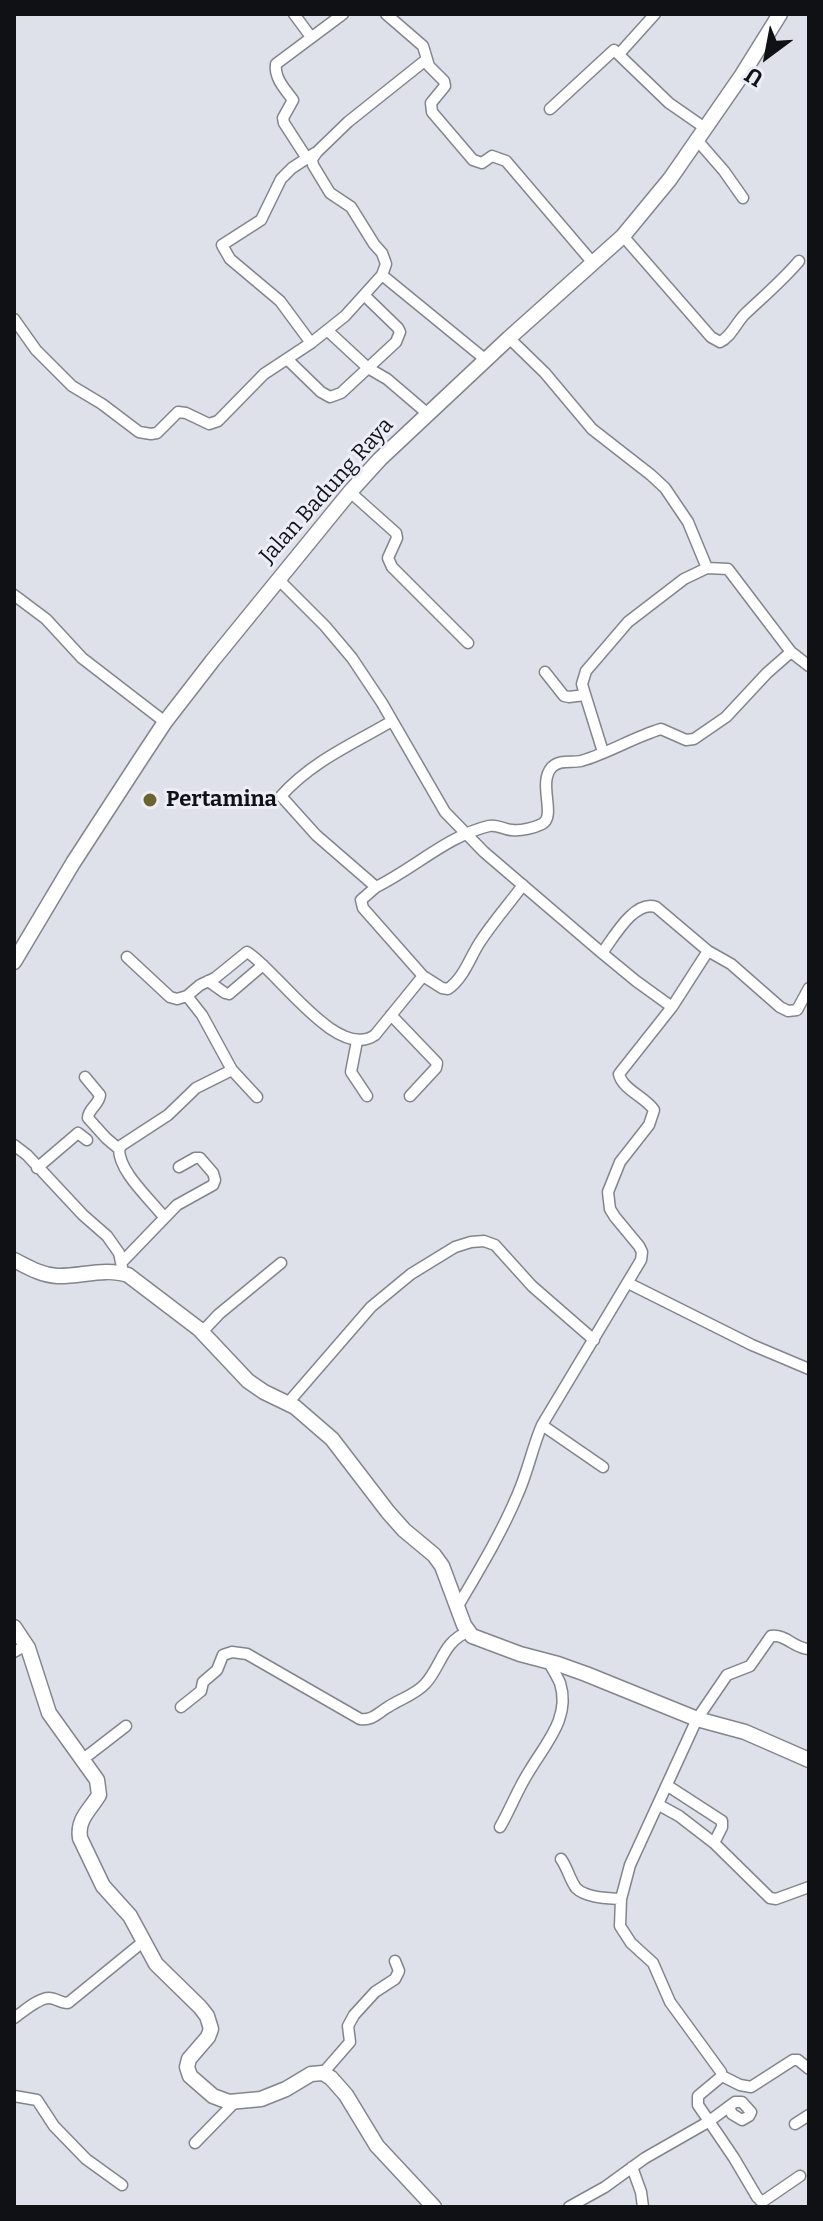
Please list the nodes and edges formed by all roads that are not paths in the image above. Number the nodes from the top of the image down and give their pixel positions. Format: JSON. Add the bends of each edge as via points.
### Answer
{"nodes":[{"id":1,"x":294,"y":14,"type":"edge"},
{"id":2,"x":343,"y":14,"type":"edge"},
{"id":3,"x":386,"y":14,"type":"edge"},
{"id":4,"x":655,"y":14,"type":"edge"},
{"id":5,"x":780,"y":14,"type":"edge"},
{"id":6,"x":311,"y":37,"type":"junction"},
{"id":7,"x":619,"y":54,"type":"junction"},
{"id":8,"x":427,"y":59,"type":"junction"},
{"id":9,"x":550,"y":109,"type":"dead end"},
{"id":10,"x":701,"y":134,"type":"junction"},
{"id":11,"x":312,"y":155,"type":"junction"},
{"id":12,"x":743,"y":198,"type":"dead end"},
{"id":13,"x":623,"y":236,"type":"junction"},
{"id":14,"x":799,"y":261,"type":"dead end"},
{"id":15,"x":593,"y":263,"type":"junction"},
{"id":16,"x":382,"y":275,"type":"junction"},
{"id":17,"x":364,"y":295,"type":"junction"},
{"id":18,"x":14,"y":319,"type":"edge"},
{"id":19,"x":328,"y":331,"type":"junction"},
{"id":20,"x":509,"y":338,"type":"junction"},
{"id":21,"x":311,"y":343,"type":"junction"},
{"id":22,"x":287,"y":359,"type":"junction"},
{"id":23,"x":486,"y":360,"type":"junction"},
{"id":24,"x":368,"y":368,"type":"junction"},
{"id":25,"x":428,"y":414,"type":"junction"},
{"id":26,"x":350,"y":492,"type":"junction"},
{"id":27,"x":707,"y":568,"type":"junction"},
{"id":28,"x":278,"y":579,"type":"junction"},
{"id":29,"x":14,"y":595,"type":"edge"},
{"id":30,"x":468,"y":643,"type":"dead end"},
{"id":31,"x":791,"y":652,"type":"junction"},
{"id":32,"x":809,"y":666,"type":"edge"},
{"id":33,"x":545,"y":672,"type":"dead end"},
{"id":34,"x":585,"y":695,"type":"junction"},
{"id":35,"x":392,"y":721,"type":"junction"},
{"id":36,"x":165,"y":722,"type":"junction"},
{"id":37,"x":603,"y":752,"type":"junction"},
{"id":38,"x":466,"y":834,"type":"junction"},
{"id":39,"x":523,"y":885,"type":"junction"},
{"id":40,"x":376,"y":887,"type":"junction"},
{"id":41,"x":708,"y":951,"type":"junction"},
{"id":42,"x":602,"y":953,"type":"junction"},
{"id":43,"x":127,"y":957,"type":"dead end"},
{"id":44,"x":14,"y":962,"type":"edge"},
{"id":45,"x":263,"y":965,"type":"junction"},
{"id":46,"x":423,"y":976,"type":"junction"},
{"id":47,"x":208,"y":981,"type":"junction"},
{"id":48,"x":809,"y":988,"type":"edge"},
{"id":49,"x":187,"y":996,"type":"junction"},
{"id":50,"x":672,"y":1007,"type":"junction"},
{"id":51,"x":391,"y":1015,"type":"junction"},
{"id":52,"x":357,"y":1041,"type":"junction"},
{"id":53,"x":232,"y":1070,"type":"junction"},
{"id":54,"x":85,"y":1077,"type":"dead end"},
{"id":55,"x":367,"y":1096,"type":"dead end"},
{"id":56,"x":410,"y":1096,"type":"dead end"},
{"id":57,"x":257,"y":1097,"type":"dead end"},
{"id":58,"x":87,"y":1140,"type":"dead end"},
{"id":59,"x":14,"y":1145,"type":"edge"},
{"id":60,"x":119,"y":1149,"type":"junction"},
{"id":61,"x":179,"y":1167,"type":"dead end"},
{"id":62,"x":37,"y":1168,"type":"junction"},
{"id":63,"x":164,"y":1217,"type":"junction"},
{"id":64,"x":14,"y":1260,"type":"edge"},
{"id":65,"x":281,"y":1263,"type":"dead end"},
{"id":66,"x":122,"y":1267,"type":"junction"},
{"id":67,"x":628,"y":1283,"type":"junction"},
{"id":68,"x":202,"y":1332,"type":"junction"},
{"id":69,"x":594,"y":1340,"type":"junction"},
{"id":70,"x":809,"y":1369,"type":"edge"},
{"id":71,"x":287,"y":1404,"type":"junction"},
{"id":72,"x":542,"y":1425,"type":"junction"},
{"id":73,"x":603,"y":1467,"type":"dead end"},
{"id":74,"x":458,"y":1606,"type":"junction"},
{"id":75,"x":14,"y":1627,"type":"edge"},
{"id":76,"x":468,"y":1632,"type":"junction"},
{"id":77,"x":20,"y":1648,"type":"edge"},
{"id":78,"x":809,"y":1649,"type":"edge"},
{"id":79,"x":548,"y":1661,"type":"junction"},
{"id":80,"x":181,"y":1707,"type":"dead end"},
{"id":81,"x":697,"y":1719,"type":"junction"},
{"id":82,"x":126,"y":1726,"type":"dead end"},
{"id":83,"x":82,"y":1760,"type":"junction"},
{"id":84,"x":809,"y":1760,"type":"edge"},
{"id":85,"x":668,"y":1786,"type":"junction"},
{"id":86,"x":659,"y":1805,"type":"junction"},
{"id":87,"x":500,"y":1827,"type":"dead end"},
{"id":88,"x":714,"y":1843,"type":"junction"},
{"id":89,"x":561,"y":1859,"type":"dead end"},
{"id":90,"x":809,"y":1887,"type":"edge"},
{"id":91,"x":621,"y":1899,"type":"junction"},
{"id":92,"x":144,"y":1941,"type":"junction"},
{"id":93,"x":395,"y":1961,"type":"dead end"},
{"id":94,"x":14,"y":2018,"type":"edge"},
{"id":95,"x":809,"y":2069,"type":"edge"},
{"id":96,"x":323,"y":2073,"type":"junction"},
{"id":97,"x":722,"y":2076,"type":"junction"},
{"id":98,"x":14,"y":2096,"type":"edge"},
{"id":99,"x":236,"y":2101,"type":"junction"},
{"id":100,"x":729,"y":2107,"type":"dead end"},
{"id":101,"x":809,"y":2115,"type":"edge"},
{"id":102,"x":708,"y":2122,"type":"junction"},
{"id":103,"x":795,"y":2124,"type":"dead end"},
{"id":104,"x":195,"y":2143,"type":"dead end"},
{"id":105,"x":632,"y":2167,"type":"junction"},
{"id":106,"x":800,"y":2176,"type":"dead end"},
{"id":107,"x":122,"y":2185,"type":"dead end"},
{"id":108,"x":434,"y":2207,"type":"edge"},
{"id":109,"x":569,"y":2207,"type":"edge"},
{"id":110,"x":643,"y":2207,"type":"edge"}],
"edges":[{"from":1,"to":6,"type":"street"},
{"from":2,"to":6,"type":"street"},
{"from":3,"to":8,"type":"street","via":[[423,46]]},
{"from":4,"to":7,"type":"street"},
{"from":5,"to":10,"type":"street","name":"Jalan Badung Raya"},
{"from":6,"to":11,"type":"street","via":[[276,64],[275,71],[293,100],[284,123]]},
{"from":7,"to":9,"type":"street","via":[[613,50]]},
{"from":7,"to":10,"type":"street"},
{"from":8,"to":11,"type":"street"},
{"from":8,"to":15,"type":"street","via":[[445,86],[431,103],[432,112],[473,160],[482,163],[492,156],[506,161]]},
{"from":10,"to":12,"type":"street"},
{"from":10,"to":13,"type":"street","name":"Jalan Badung Raya"},
{"from":11,"to":16,"type":"street","via":[[330,193],[351,207],[382,253]]},
{"from":11,"to":21,"type":"street","via":[[281,179],[261,220],[222,245],[230,259],[280,301]]},
{"from":13,"to":14,"type":"street","via":[[720,342]]},
{"from":13,"to":15,"type":"street","name":"Jalan Badung Raya"},
{"from":15,"to":20,"type":"street","name":"Jalan Badung Raya"},
{"from":16,"to":17,"type":"street"},
{"from":16,"to":23,"type":"street"},
{"from":17,"to":19,"type":"street"},
{"from":17,"to":24,"type":"street","via":[[400,332]]},
{"from":18,"to":22,"type":"street","via":[[72,386],[146,434],[157,433],[178,412],[212,425],[256,380]]},
{"from":19,"to":21,"type":"street"},
{"from":19,"to":24,"type":"street"},
{"from":20,"to":23,"type":"street","name":"Jalan Badung Raya"},
{"from":20,"to":27,"type":"street","via":[[592,429],[665,488],[688,522]]},
{"from":21,"to":22,"type":"street"},
{"from":22,"to":24,"type":"street","via":[[330,397]]},
{"from":23,"to":25,"type":"street","name":"Jalan Badung Raya"},
{"from":24,"to":25,"type":"street"},
{"from":25,"to":26,"type":"street","name":"Jalan Badung Raya"},
{"from":26,"to":28,"type":"street","name":"Jalan Badung Raya"},
{"from":26,"to":30,"type":"street","via":[[396,533],[388,558],[392,567]]},
{"from":27,"to":31,"type":"street","via":[[728,569]]},
{"from":27,"to":34,"type":"street","via":[[628,622],[586,671]]},
{"from":28,"to":35,"type":"street","via":[[352,658]]},
{"from":28,"to":36,"type":"street","name":"Jalan Badung Raya"},
{"from":29,"to":36,"type":"street","via":[[82,658]]},
{"from":31,"to":32,"type":"street"},
{"from":31,"to":37,"type":"street","via":[[726,717],[694,739],[661,729]]},
{"from":33,"to":34,"type":"street","via":[[564,696]]},
{"from":34,"to":37,"type":"street"},
{"from":35,"to":38,"type":"street","via":[[445,812]]},
{"from":35,"to":40,"type":"street","via":[[331,754],[281,795],[316,835]]},
{"from":36,"to":44,"type":"street","name":"Jalan Badung Raya"},
{"from":37,"to":38,"type":"street","via":[[550,770],[545,782],[549,813],[543,823],[515,831],[490,825]]},
{"from":38,"to":39,"type":"street"},
{"from":38,"to":40,"type":"street"},
{"from":39,"to":42,"type":"street"},
{"from":39,"to":46,"type":"street","via":[[453,985],[442,988]]},
{"from":40,"to":46,"type":"street","via":[[361,900],[363,908]]},
{"from":41,"to":42,"type":"street","via":[[647,904],[624,923]]},
{"from":41,"to":48,"type":"street","via":[[788,1011],[797,1010]]},
{"from":41,"to":50,"type":"street"},
{"from":42,"to":50,"type":"street"},
{"from":43,"to":49,"type":"street","via":[[170,997]]},
{"from":45,"to":47,"type":"street","via":[[247,952]]},
{"from":45,"to":47,"type":"street","via":[[229,994]]},
{"from":45,"to":52,"type":"street","via":[[313,1016]]},
{"from":46,"to":51,"type":"street"},
{"from":47,"to":49,"type":"street"},
{"from":49,"to":53,"type":"street"},
{"from":50,"to":67,"type":"street","via":[[619,1074],[654,1110],[649,1125],[620,1162],[608,1192],[610,1209],[642,1252]]},
{"from":51,"to":52,"type":"street","via":[[375,1035]]},
{"from":51,"to":56,"type":"street","via":[[437,1063]]},
{"from":52,"to":55,"type":"street","via":[[351,1072]]},
{"from":53,"to":57,"type":"street"},
{"from":53,"to":60,"type":"street","via":[[196,1088]]},
{"from":54,"to":60,"type":"street","via":[[100,1095],[88,1118]]},
{"from":58,"to":62,"type":"street","via":[[78,1133]]},
{"from":59,"to":62,"type":"street"},
{"from":60,"to":63,"type":"street","via":[[131,1179]]},
{"from":61,"to":63,"type":"street","via":[[200,1158],[215,1180]]},
{"from":62,"to":66,"type":"street","via":[[107,1236]]},
{"from":63,"to":66,"type":"street"},
{"from":64,"to":66,"type":"street","via":[[58,1276]]},
{"from":65,"to":68,"type":"street"},
{"from":66,"to":68,"type":"street"},
{"from":67,"to":69,"type":"street"},
{"from":67,"to":70,"type":"street"},
{"from":68,"to":71,"type":"street","via":[[248,1381]]},
{"from":69,"to":71,"type":"street","via":[[495,1245],[471,1242],[411,1274],[371,1307]]},
{"from":69,"to":72,"type":"street"},
{"from":71,"to":74,"type":"street","via":[[323,1430],[388,1512],[434,1555]]},
{"from":72,"to":73,"type":"street"},
{"from":72,"to":74,"type":"street","via":[[514,1503]]},
{"from":74,"to":76,"type":"street"},
{"from":75,"to":77,"type":"street"},
{"from":76,"to":79,"type":"street"},
{"from":76,"to":80,"type":"street","via":[[454,1639],[425,1684],[370,1719],[360,1719],[238,1651],[223,1655],[201,1691]]},
{"from":77,"to":83,"type":"street","via":[[33,1660],[49,1713]]},
{"from":78,"to":81,"type":"street","via":[[771,1636],[750,1666],[727,1675]]},
{"from":79,"to":81,"type":"street"},
{"from":79,"to":87,"type":"street","via":[[560,1682],[560,1720]]},
{"from":81,"to":84,"type":"street","via":[[745,1732]]},
{"from":81,"to":85,"type":"street"},
{"from":82,"to":83,"type":"street"},
{"from":83,"to":92,"type":"street","via":[[97,1780],[99,1795],[81,1820],[80,1838],[103,1886]]},
{"from":85,"to":86,"type":"street"},
{"from":85,"to":88,"type":"street","via":[[722,1821]]},
{"from":86,"to":88,"type":"street"},
{"from":86,"to":91,"type":"street","via":[[630,1865]]},
{"from":88,"to":90,"type":"street","via":[[770,1898]]},
{"from":89,"to":91,"type":"street","via":[[581,1891]]},
{"from":91,"to":97,"type":"street","via":[[625,1936],[653,1963],[670,2002]]},
{"from":92,"to":94,"type":"street","via":[[68,2003],[48,1998]]},
{"from":92,"to":99,"type":"street","via":[[156,1964],[207,2016],[211,2029],[189,2059],[190,2076],[213,2096]]},
{"from":93,"to":96,"type":"street","via":[[395,1979],[354,2015],[348,2026],[350,2042]]},
{"from":95,"to":97,"type":"street","via":[[793,2060],[751,2087]]},
{"from":96,"to":99,"type":"street","via":[[261,2099]]},
{"from":96,"to":108,"type":"street","via":[[346,2095],[380,2150]]},
{"from":97,"to":102,"type":"street","via":[[698,2096]]},
{"from":98,"to":107,"type":"street","via":[[37,2100],[86,2159]]},
{"from":99,"to":104,"type":"street"},
{"from":100,"to":102,"type":"street"},
{"from":101,"to":103,"type":"street"},
{"from":102,"to":105,"type":"street"},
{"from":102,"to":106,"type":"street","via":[[762,2202]]},
{"from":105,"to":109,"type":"street"},
{"from":105,"to":110,"type":"street"}]}
